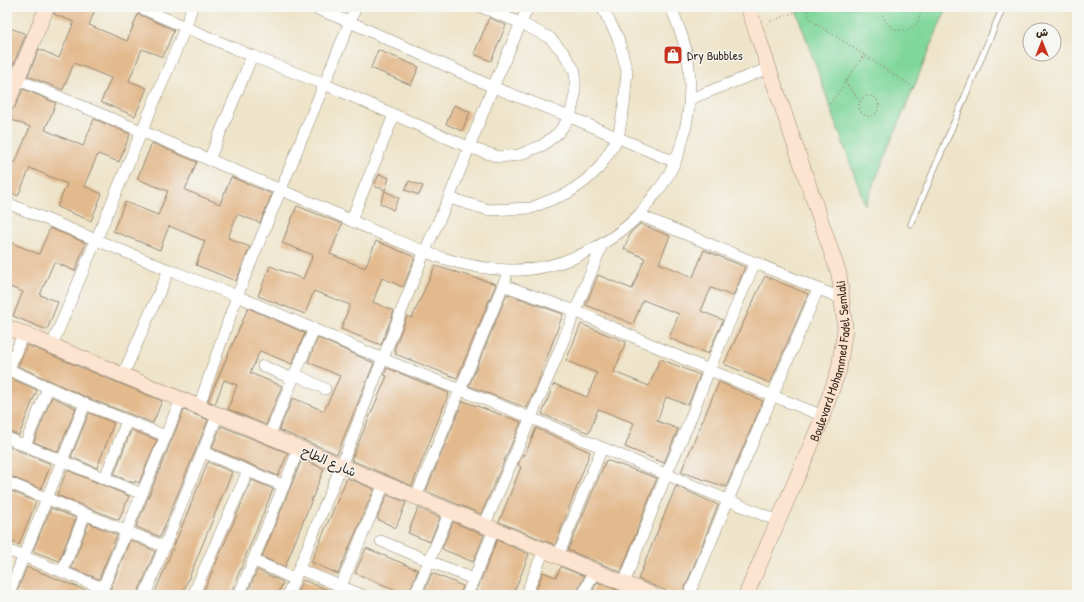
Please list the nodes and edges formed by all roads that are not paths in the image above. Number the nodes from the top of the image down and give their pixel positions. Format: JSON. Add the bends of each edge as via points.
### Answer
{"nodes":[{"id":1,"x":47,"y":7,"type":"edge"},
{"id":2,"x":139,"y":7,"type":"edge"},
{"id":3,"x":192,"y":7,"type":"edge"},
{"id":4,"x":312,"y":7,"type":"edge"},
{"id":5,"x":356,"y":7,"type":"edge"},
{"id":6,"x":481,"y":7,"type":"edge"},
{"id":7,"x":528,"y":7,"type":"edge"},
{"id":8,"x":600,"y":7,"type":"edge"},
{"id":9,"x":671,"y":7,"type":"edge"},
{"id":10,"x":748,"y":7,"type":"edge"},
{"id":11,"x":1003,"y":7,"type":"edge"},
{"id":12,"x":350,"y":22,"type":"junction"},
{"id":13,"x":521,"y":23,"type":"junction"},
{"id":14,"x":186,"y":26,"type":"junction"},
{"id":15,"x":252,"y":56,"type":"junction"},
{"id":16,"x":769,"y":68,"type":"junction"},
{"id":17,"x":12,"y":77,"type":"edge"},
{"id":18,"x":324,"y":84,"type":"junction"},
{"id":19,"x":493,"y":87,"type":"junction"},
{"id":20,"x":690,"y":99,"type":"junction"},
{"id":21,"x":7,"y":104,"type":"edge"},
{"id":22,"x":394,"y":115,"type":"junction"},
{"id":23,"x":570,"y":117,"type":"junction"},
{"id":24,"x":142,"y":132,"type":"junction"},
{"id":25,"x":618,"y":138,"type":"junction"},
{"id":26,"x":468,"y":147,"type":"junction"},
{"id":27,"x":209,"y":160,"type":"junction"},
{"id":28,"x":674,"y":162,"type":"junction"},
{"id":29,"x":281,"y":190,"type":"junction"},
{"id":30,"x":449,"y":198,"type":"junction"},
{"id":31,"x":7,"y":203,"type":"edge"},
{"id":32,"x":639,"y":215,"type":"junction"},
{"id":33,"x":352,"y":221,"type":"junction"},
{"id":34,"x":911,"y":224,"type":"dead end"},
{"id":35,"x":96,"y":240,"type":"junction"},
{"id":36,"x":602,"y":245,"type":"junction"},
{"id":37,"x":424,"y":253,"type":"junction"},
{"id":38,"x":754,"y":262,"type":"junction"},
{"id":39,"x":169,"y":270,"type":"junction"},
{"id":40,"x":509,"y":270,"type":"junction"},
{"id":41,"x":503,"y":285,"type":"junction"},
{"id":42,"x":818,"y":289,"type":"junction"},
{"id":43,"x":237,"y":296,"type":"junction"},
{"id":44,"x":843,"y":299,"type":"junction"},
{"id":45,"x":575,"y":311,"type":"junction"},
{"id":46,"x":7,"y":327,"type":"edge"},
{"id":47,"x":314,"y":329,"type":"junction"},
{"id":48,"x":23,"y":334,"type":"junction"},
{"id":49,"x":52,"y":345,"type":"junction"},
{"id":50,"x":382,"y":359,"type":"junction"},
{"id":51,"x":263,"y":366,"type":"dead end"},
{"id":52,"x":709,"y":370,"type":"junction"},
{"id":53,"x":7,"y":371,"type":"edge"},
{"id":54,"x":123,"y":375,"type":"junction"},
{"id":55,"x":294,"y":377,"type":"junction"},
{"id":56,"x":48,"y":388,"type":"junction"},
{"id":57,"x":324,"y":390,"type":"dead end"},
{"id":58,"x":460,"y":390,"type":"junction"},
{"id":59,"x":773,"y":395,"type":"junction"},
{"id":60,"x":181,"y":399,"type":"junction"},
{"id":61,"x":85,"y":404,"type":"junction"},
{"id":62,"x":199,"y":406,"type":"junction"},
{"id":63,"x":218,"y":414,"type":"junction"},
{"id":64,"x":823,"y":416,"type":"junction"},
{"id":65,"x":531,"y":418,"type":"junction"},
{"id":66,"x":127,"y":421,"type":"junction"},
{"id":67,"x":166,"y":436,"type":"junction"},
{"id":68,"x":269,"y":436,"type":"junction"},
{"id":69,"x":7,"y":438,"type":"edge"},
{"id":70,"x":25,"y":445,"type":"junction"},
{"id":71,"x":299,"y":448,"type":"junction"},
{"id":72,"x":602,"y":448,"type":"junction"},
{"id":73,"x":203,"y":452,"type":"junction"},
{"id":74,"x":62,"y":461,"type":"junction"},
{"id":75,"x":341,"y":466,"type":"junction"},
{"id":76,"x":248,"y":471,"type":"junction"},
{"id":77,"x":666,"y":475,"type":"junction"},
{"id":78,"x":105,"y":478,"type":"junction"},
{"id":79,"x":8,"y":484,"type":"edge"},
{"id":80,"x":384,"y":484,"type":"junction"},
{"id":81,"x":284,"y":486,"type":"junction"},
{"id":82,"x":142,"y":494,"type":"junction"},
{"id":83,"x":416,"y":497,"type":"junction"},
{"id":84,"x":47,"y":498,"type":"junction"},
{"id":85,"x":728,"y":500,"type":"junction"},
{"id":86,"x":450,"y":511,"type":"junction"},
{"id":87,"x":86,"y":514,"type":"junction"},
{"id":88,"x":778,"y":521,"type":"junction"},
{"id":89,"x":489,"y":528,"type":"junction"},
{"id":90,"x":126,"y":531,"type":"junction"},
{"id":91,"x":381,"y":541,"type":"dead end"},
{"id":92,"x":165,"y":547,"type":"junction"},
{"id":93,"x":7,"y":550,"type":"edge"},
{"id":94,"x":551,"y":553,"type":"junction"},
{"id":95,"x":24,"y":556,"type":"junction"},
{"id":96,"x":253,"y":560,"type":"junction"},
{"id":97,"x":429,"y":561,"type":"junction"},
{"id":98,"x":594,"y":571,"type":"junction"},
{"id":99,"x":62,"y":572,"type":"junction"},
{"id":100,"x":296,"y":574,"type":"junction"},
{"id":101,"x":474,"y":579,"type":"junction"},
{"id":102,"x":624,"y":583,"type":"junction"},
{"id":103,"x":339,"y":591,"type":"edge"},
{"id":104,"x":101,"y":592,"type":"edge"},
{"id":105,"x":8,"y":595,"type":"edge"},
{"id":106,"x":145,"y":595,"type":"edge"},
{"id":107,"x":193,"y":595,"type":"edge"},
{"id":108,"x":239,"y":595,"type":"edge"},
{"id":109,"x":288,"y":595,"type":"edge"},
{"id":110,"x":362,"y":595,"type":"edge"},
{"id":111,"x":415,"y":595,"type":"edge"},
{"id":112,"x":467,"y":595,"type":"edge"},
{"id":113,"x":526,"y":595,"type":"edge"},
{"id":114,"x":583,"y":595,"type":"edge"},
{"id":115,"x":652,"y":595,"type":"edge"},
{"id":116,"x":689,"y":595,"type":"edge"},
{"id":117,"x":746,"y":595,"type":"edge"}],
"edges":[{"from":1,"to":17,"type":"street"},
{"from":2,"to":14,"type":"street"},
{"from":3,"to":14,"type":"street"},
{"from":4,"to":12,"type":"street"},
{"from":5,"to":12,"type":"street"},
{"from":6,"to":13,"type":"street"},
{"from":7,"to":13,"type":"street"},
{"from":8,"to":25,"type":"street","via":[[618,38],[627,71]]},
{"from":9,"to":20,"type":"street","via":[[682,35],[689,67]]},
{"from":10,"to":16,"type":"street","name":"Boulevard Mohammed Fadel Semlali"},
{"from":11,"to":34,"type":"lane"},
{"from":12,"to":18,"type":"street"},
{"from":12,"to":19,"type":"street"},
{"from":13,"to":19,"type":"street"},
{"from":13,"to":23,"type":"street","via":[[550,38],[575,71],[575,94]]},
{"from":14,"to":15,"type":"street"},
{"from":14,"to":24,"type":"street"},
{"from":15,"to":18,"type":"street"},
{"from":15,"to":27,"type":"street"},
{"from":16,"to":20,"type":"street"},
{"from":16,"to":44,"type":"street","name":"Boulevard Mohammed Fadel Semlali","via":[[833,255]]},
{"from":17,"to":21,"type":"street"},
{"from":17,"to":24,"type":"street"},
{"from":18,"to":22,"type":"street"},
{"from":18,"to":29,"type":"street"},
{"from":19,"to":23,"type":"street"},
{"from":19,"to":26,"type":"street"},
{"from":20,"to":28,"type":"street","via":[[685,132]]},
{"from":22,"to":26,"type":"street"},
{"from":22,"to":33,"type":"street"},
{"from":23,"to":25,"type":"street"},
{"from":23,"to":26,"type":"street","via":[[558,133],[543,145],[519,155],[499,156]]},
{"from":24,"to":27,"type":"street"},
{"from":24,"to":35,"type":"street"},
{"from":25,"to":28,"type":"street"},
{"from":25,"to":30,"type":"street","via":[[599,168],[585,181],[568,193],[531,208],[489,210]]},
{"from":26,"to":30,"type":"street"},
{"from":27,"to":29,"type":"street"},
{"from":28,"to":32,"type":"street","via":[[659,190]]},
{"from":29,"to":33,"type":"street"},
{"from":29,"to":43,"type":"street"},
{"from":30,"to":37,"type":"street"},
{"from":31,"to":35,"type":"street"},
{"from":32,"to":36,"type":"street"},
{"from":32,"to":38,"type":"street"},
{"from":33,"to":37,"type":"street"},
{"from":35,"to":39,"type":"street"},
{"from":35,"to":49,"type":"street"},
{"from":36,"to":40,"type":"street","via":[[566,261],[538,268]]},
{"from":36,"to":45,"type":"street"},
{"from":37,"to":40,"type":"street","via":[[467,266]]},
{"from":37,"to":50,"type":"street"},
{"from":38,"to":42,"type":"street"},
{"from":38,"to":52,"type":"street"},
{"from":39,"to":43,"type":"street"},
{"from":39,"to":54,"type":"street"},
{"from":40,"to":41,"type":"street"},
{"from":41,"to":45,"type":"street"},
{"from":41,"to":58,"type":"street"},
{"from":42,"to":44,"type":"street"},
{"from":42,"to":59,"type":"street"},
{"from":43,"to":47,"type":"street"},
{"from":43,"to":62,"type":"street"},
{"from":44,"to":64,"type":"street","name":"Boulevard Mohammed Fadel Semlali","via":[[845,328],[839,369]]},
{"from":45,"to":52,"type":"street"},
{"from":45,"to":65,"type":"street"},
{"from":46,"to":48,"type":"street","name":"شارع الطاح"},
{"from":47,"to":50,"type":"street"},
{"from":47,"to":55,"type":"street"},
{"from":48,"to":49,"type":"street","name":"شارع الطاح"},
{"from":48,"to":53,"type":"street"},
{"from":49,"to":54,"type":"street","name":"شارع الطاح"},
{"from":50,"to":58,"type":"street"},
{"from":50,"to":75,"type":"street"},
{"from":51,"to":55,"type":"street"},
{"from":52,"to":59,"type":"street"},
{"from":52,"to":77,"type":"street"},
{"from":53,"to":56,"type":"street"},
{"from":54,"to":60,"type":"street","name":"شارع الطاح"},
{"from":55,"to":57,"type":"street"},
{"from":55,"to":68,"type":"street"},
{"from":56,"to":61,"type":"street"},
{"from":56,"to":70,"type":"street"},
{"from":58,"to":65,"type":"street"},
{"from":58,"to":83,"type":"street"},
{"from":59,"to":64,"type":"street"},
{"from":59,"to":85,"type":"street"},
{"from":60,"to":62,"type":"street","name":"شارع الطاح"},
{"from":60,"to":67,"type":"street"},
{"from":61,"to":66,"type":"street"},
{"from":61,"to":74,"type":"street"},
{"from":62,"to":63,"type":"street","name":"شارع الطاح"},
{"from":63,"to":68,"type":"street","name":"شارع الطاح"},
{"from":63,"to":73,"type":"street"},
{"from":64,"to":88,"type":"street","name":"Boulevard Mohammed Fadel Semlali"},
{"from":65,"to":72,"type":"street"},
{"from":65,"to":89,"type":"street"},
{"from":66,"to":67,"type":"street"},
{"from":66,"to":78,"type":"street"},
{"from":67,"to":82,"type":"street"},
{"from":68,"to":71,"type":"street","name":"شارع الطاح"},
{"from":69,"to":70,"type":"street"},
{"from":70,"to":74,"type":"street"},
{"from":71,"to":75,"type":"street","name":"شارع الطاح"},
{"from":71,"to":81,"type":"street"},
{"from":72,"to":77,"type":"street"},
{"from":72,"to":94,"type":"street"},
{"from":73,"to":76,"type":"street"},
{"from":73,"to":92,"type":"street"},
{"from":74,"to":78,"type":"street"},
{"from":74,"to":84,"type":"street"},
{"from":75,"to":80,"type":"street","name":"شارع الطاح"},
{"from":75,"to":100,"type":"street"},
{"from":76,"to":81,"type":"street"},
{"from":76,"to":107,"type":"street"},
{"from":77,"to":85,"type":"street"},
{"from":77,"to":102,"type":"street"},
{"from":78,"to":82,"type":"street"},
{"from":79,"to":84,"type":"street"},
{"from":80,"to":83,"type":"street","name":"شارع الطاح"},
{"from":80,"to":103,"type":"street"},
{"from":81,"to":96,"type":"street"},
{"from":82,"to":90,"type":"street"},
{"from":83,"to":86,"type":"street","name":"شارع الطاح"},
{"from":84,"to":87,"type":"street"},
{"from":84,"to":95,"type":"street"},
{"from":85,"to":88,"type":"street"},
{"from":85,"to":116,"type":"street"},
{"from":86,"to":89,"type":"street","name":"شارع الطاح"},
{"from":86,"to":97,"type":"street"},
{"from":87,"to":90,"type":"street"},
{"from":87,"to":99,"type":"street"},
{"from":88,"to":117,"type":"street","name":"Boulevard Mohammed Fadel Semlali"},
{"from":89,"to":94,"type":"street","name":"شارع الطاح"},
{"from":89,"to":101,"type":"street"},
{"from":90,"to":92,"type":"street"},
{"from":90,"to":104,"type":"street"},
{"from":91,"to":97,"type":"street"},
{"from":92,"to":106,"type":"street"},
{"from":93,"to":95,"type":"street"},
{"from":94,"to":98,"type":"street","name":"شارع الطاح"},
{"from":94,"to":113,"type":"street"},
{"from":95,"to":99,"type":"street"},
{"from":95,"to":105,"type":"street"},
{"from":96,"to":100,"type":"street"},
{"from":96,"to":108,"type":"street"},
{"from":97,"to":101,"type":"street"},
{"from":97,"to":111,"type":"street"},
{"from":98,"to":102,"type":"street","name":"شارع الطاح"},
{"from":98,"to":114,"type":"street"},
{"from":99,"to":104,"type":"street"},
{"from":100,"to":103,"type":"street"},
{"from":100,"to":109,"type":"street"},
{"from":101,"to":112,"type":"street"},
{"from":102,"to":115,"type":"street","name":"شارع الطاح"},
{"from":103,"to":110,"type":"street"}]}
